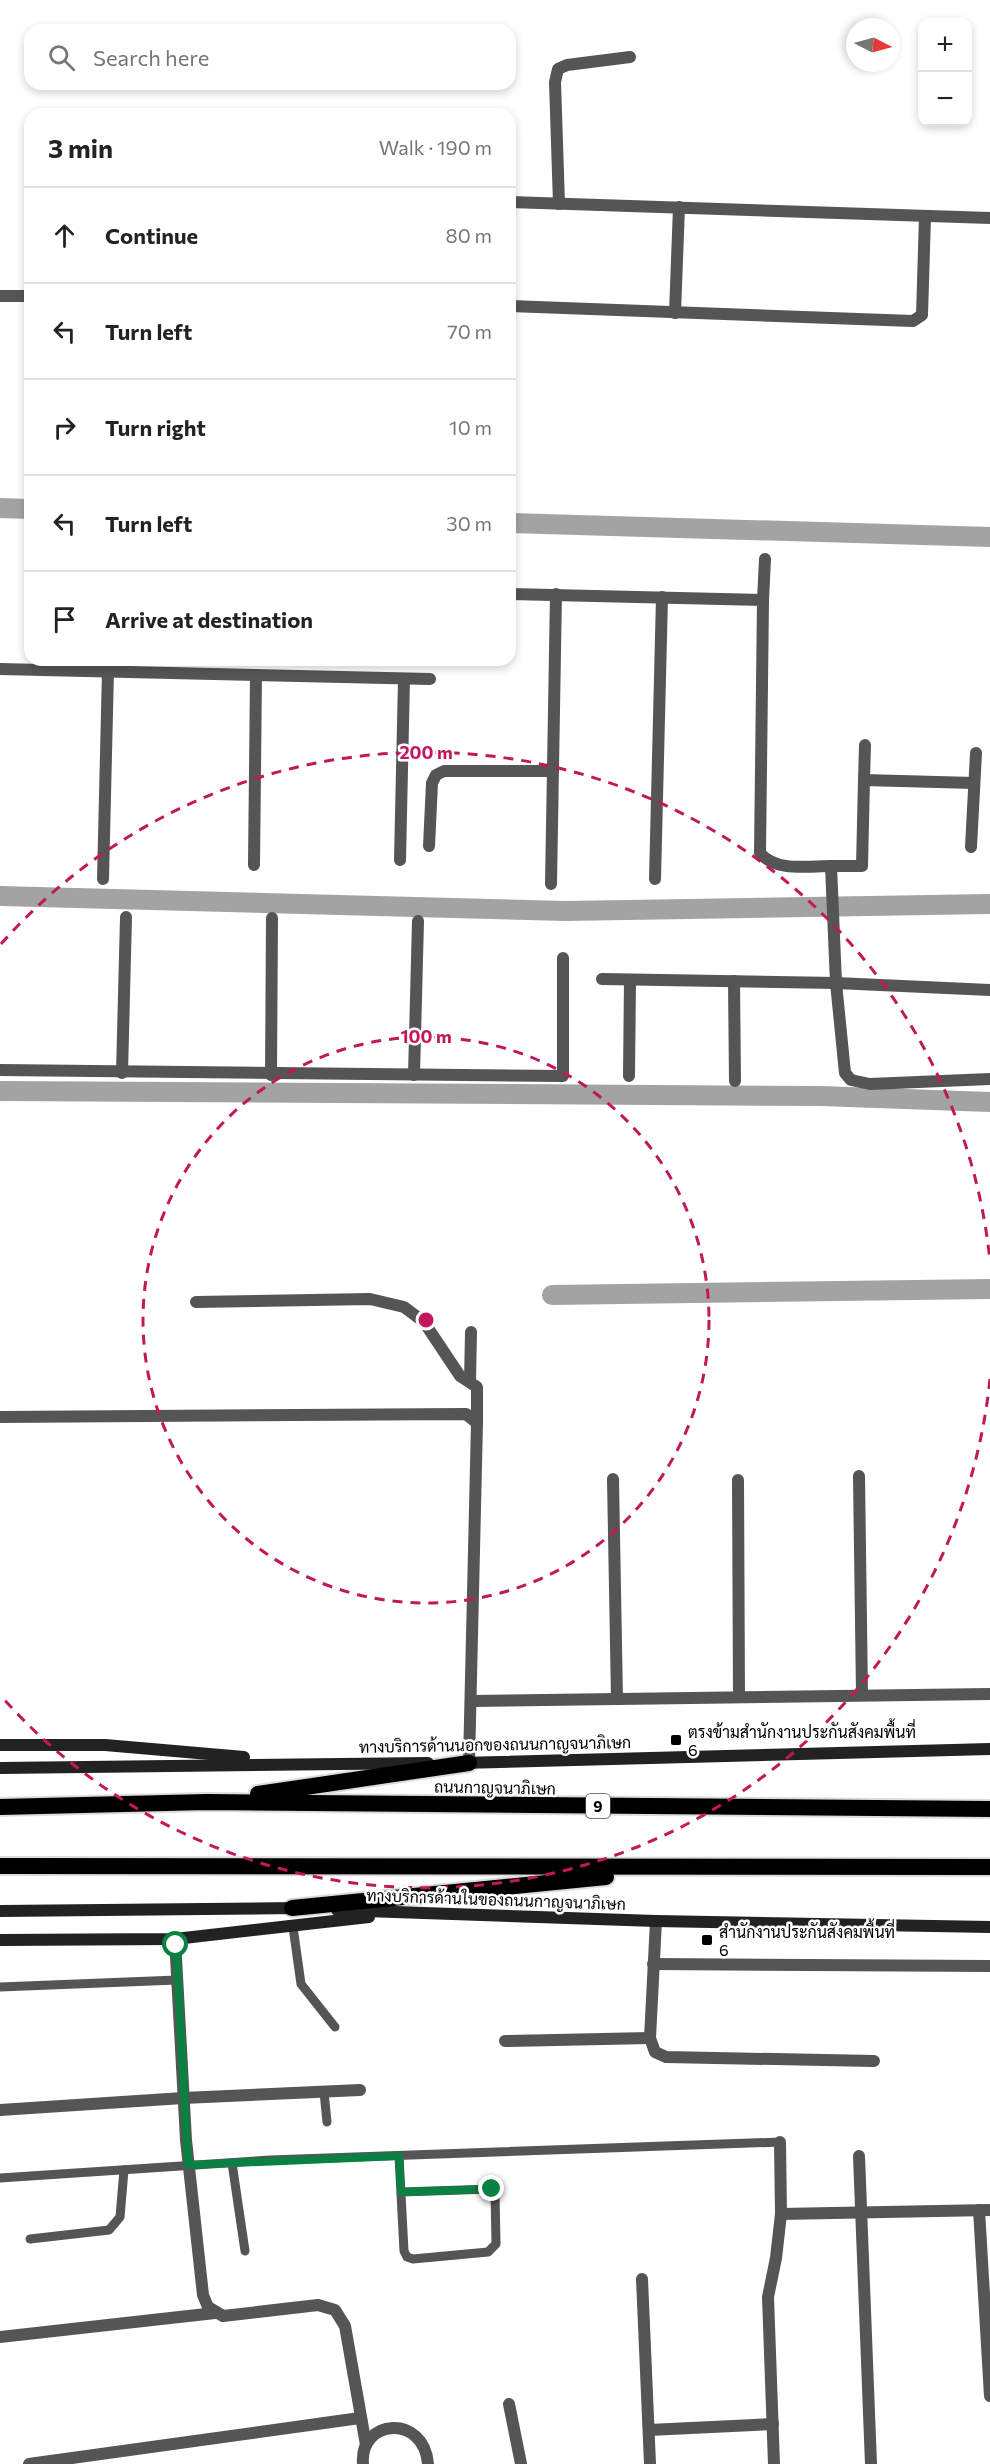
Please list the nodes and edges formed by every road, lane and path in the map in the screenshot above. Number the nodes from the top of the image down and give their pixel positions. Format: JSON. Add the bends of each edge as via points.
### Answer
{"nodes":[{"id":1,"x":630,"y":57,"type":"dead end"},
{"id":2,"x":516,"y":202,"type":"edge"},
{"id":3,"x":559,"y":204,"type":"junction"},
{"id":4,"x":679,"y":207,"type":"junction"},
{"id":5,"x":925,"y":217,"type":"junction"},
{"id":6,"x":990,"y":218,"type":"edge"},
{"id":7,"x":0,"y":296,"type":"edge"},
{"id":8,"x":24,"y":296,"type":"edge"},
{"id":9,"x":516,"y":306,"type":"edge"},
{"id":10,"x":675,"y":313,"type":"junction"},
{"id":11,"x":765,"y":559,"type":"dead end"},
{"id":12,"x":516,"y":594,"type":"edge"},
{"id":13,"x":555,"y":594,"type":"junction"},
{"id":14,"x":663,"y":597,"type":"junction"},
{"id":15,"x":763,"y":600,"type":"junction"},
{"id":16,"x":0,"y":669,"type":"edge"},
{"id":17,"x":108,"y":671,"type":"junction"},
{"id":18,"x":256,"y":675,"type":"junction"},
{"id":19,"x":404,"y":679,"type":"junction"},
{"id":20,"x":430,"y":679,"type":"dead end"},
{"id":21,"x":865,"y":745,"type":"dead end"},
{"id":22,"x":976,"y":753,"type":"dead end"},
{"id":23,"x":553,"y":771,"type":"junction"},
{"id":24,"x":864,"y":780,"type":"junction"},
{"id":25,"x":974,"y":783,"type":"junction"},
{"id":26,"x":429,"y":846,"type":"dead end"},
{"id":27,"x":971,"y":847,"type":"dead end"},
{"id":28,"x":400,"y":860,"type":"dead end"},
{"id":29,"x":254,"y":865,"type":"dead end"},
{"id":30,"x":831,"y":866,"type":"junction"},
{"id":31,"x":103,"y":879,"type":"dead end"},
{"id":32,"x":655,"y":879,"type":"dead end"},
{"id":33,"x":551,"y":884,"type":"dead end"},
{"id":34,"x":126,"y":917,"type":"dead end"},
{"id":35,"x":272,"y":918,"type":"dead end"},
{"id":36,"x":418,"y":921,"type":"dead end"},
{"id":37,"x":563,"y":958,"type":"dead end"},
{"id":38,"x":602,"y":979,"type":"dead end"},
{"id":39,"x":630,"y":980,"type":"junction"},
{"id":40,"x":734,"y":981,"type":"junction"},
{"id":41,"x":836,"y":983,"type":"junction"},
{"id":42,"x":990,"y":990,"type":"edge"},
{"id":43,"x":0,"y":1070,"type":"edge"},
{"id":44,"x":122,"y":1072,"type":"junction"},
{"id":45,"x":271,"y":1075,"type":"junction"},
{"id":46,"x":414,"y":1075,"type":"junction"},
{"id":47,"x":629,"y":1076,"type":"dead end"},
{"id":48,"x":990,"y":1079,"type":"edge"},
{"id":49,"x":735,"y":1081,"type":"dead end"},
{"id":50,"x":196,"y":1302,"type":"dead end"},
{"id":51,"x":471,"y":1332,"type":"dead end"},
{"id":52,"x":470,"y":1382,"type":"junction"},
{"id":53,"x":0,"y":1417,"type":"edge"},
{"id":54,"x":477,"y":1423,"type":"junction"},
{"id":55,"x":859,"y":1476,"type":"dead end"},
{"id":56,"x":613,"y":1479,"type":"dead end"},
{"id":57,"x":738,"y":1480,"type":"dead end"},
{"id":58,"x":862,"y":1694,"type":"junction"},
{"id":59,"x":990,"y":1694,"type":"edge"},
{"id":60,"x":739,"y":1697,"type":"junction"},
{"id":61,"x":617,"y":1699,"type":"junction"},
{"id":62,"x":471,"y":1701,"type":"junction"},
{"id":63,"x":0,"y":1745,"type":"edge"},
{"id":64,"x":990,"y":1749,"type":"edge"},
{"id":65,"x":311,"y":1763,"type":"junction"},
{"id":66,"x":469,"y":1763,"type":"junction"},
{"id":67,"x":0,"y":1768,"type":"edge"},
{"id":68,"x":207,"y":1802,"type":"junction"},
{"id":69,"x":0,"y":1807,"type":"edge"},
{"id":70,"x":990,"y":1809,"type":"edge"},
{"id":71,"x":0,"y":1866,"type":"edge"},
{"id":72,"x":699,"y":1868,"type":"junction"},
{"id":73,"x":990,"y":1868,"type":"edge"},
{"id":74,"x":292,"y":1908,"type":"junction"},
{"id":75,"x":0,"y":1911,"type":"edge"},
{"id":76,"x":400,"y":1913,"type":"junction"},
{"id":77,"x":656,"y":1921,"type":"junction"},
{"id":78,"x":293,"y":1927,"type":"junction"},
{"id":79,"x":990,"y":1927,"type":"edge"},
{"id":80,"x":175,"y":1939,"type":"junction"},
{"id":81,"x":0,"y":1940,"type":"edge"},
{"id":82,"x":653,"y":1964,"type":"junction"},
{"id":83,"x":990,"y":1966,"type":"edge"},
{"id":84,"x":177,"y":1980,"type":"junction"},
{"id":85,"x":0,"y":1987,"type":"edge"},
{"id":86,"x":335,"y":2027,"type":"dead end"},
{"id":87,"x":650,"y":2038,"type":"junction"},
{"id":88,"x":505,"y":2041,"type":"dead end"},
{"id":89,"x":874,"y":2061,"type":"dead end"},
{"id":90,"x":360,"y":2090,"type":"dead end"},
{"id":91,"x":324,"y":2092,"type":"junction"},
{"id":92,"x":183,"y":2098,"type":"junction"},
{"id":93,"x":0,"y":2110,"type":"edge"},
{"id":94,"x":327,"y":2122,"type":"dead end"},
{"id":95,"x":780,"y":2142,"type":"joint"},
{"id":96,"x":399,"y":2156,"type":"junction"},
{"id":97,"x":859,"y":2156,"type":"dead end"},
{"id":98,"x":232,"y":2163,"type":"junction"},
{"id":99,"x":188,"y":2165,"type":"junction"},
{"id":100,"x":124,"y":2170,"type":"junction"},
{"id":101,"x":0,"y":2178,"type":"edge"},
{"id":102,"x":401,"y":2192,"type":"junction"},
{"id":103,"x":985,"y":2210,"type":"edge"},
{"id":104,"x":861,"y":2213,"type":"junction"},
{"id":105,"x":781,"y":2214,"type":"junction"},
{"id":106,"x":30,"y":2239,"type":"dead end"},
{"id":107,"x":245,"y":2251,"type":"dead end"},
{"id":108,"x":642,"y":2279,"type":"dead end"},
{"id":109,"x":215,"y":2313,"type":"junction"},
{"id":110,"x":0,"y":2337,"type":"edge"},
{"id":111,"x":990,"y":2396,"type":"edge"},
{"id":112,"x":509,"y":2404,"type":"dead end"},
{"id":113,"x":360,"y":2418,"type":"junction"},
{"id":114,"x":773,"y":2424,"type":"junction"},
{"id":115,"x":649,"y":2430,"type":"junction"},
{"id":116,"x":366,"y":2445,"type":"junction"},
{"id":117,"x":29,"y":2464,"type":"edge"},
{"id":118,"x":363,"y":2464,"type":"edge"},
{"id":119,"x":428,"y":2464,"type":"edge"},
{"id":120,"x":520,"y":2464,"type":"edge"},
{"id":121,"x":650,"y":2464,"type":"edge"},
{"id":122,"x":774,"y":2464,"type":"edge"},
{"id":123,"x":871,"y":2464,"type":"edge"}],
"edges":[{"from":1,"to":3,"type":"street","via":[[558,69],[555,82]]},
{"from":2,"to":3,"type":"street"},
{"from":3,"to":4,"type":"street"},
{"from":4,"to":5,"type":"street"},
{"from":4,"to":10,"type":"street"},
{"from":5,"to":6,"type":"street"},
{"from":5,"to":10,"type":"street","via":[[920,318],[913,321]]},
{"from":7,"to":8,"type":"street"},
{"from":9,"to":10,"type":"street"},
{"from":11,"to":15,"type":"street"},
{"from":12,"to":13,"type":"street"},
{"from":13,"to":14,"type":"street"},
{"from":13,"to":23,"type":"street"},
{"from":14,"to":15,"type":"street"},
{"from":14,"to":32,"type":"street"},
{"from":15,"to":30,"type":"street","via":[[760,853],[779,866]]},
{"from":16,"to":17,"type":"street"},
{"from":17,"to":18,"type":"street"},
{"from":17,"to":31,"type":"street"},
{"from":18,"to":19,"type":"street"},
{"from":18,"to":29,"type":"street"},
{"from":19,"to":20,"type":"street"},
{"from":19,"to":28,"type":"street"},
{"from":21,"to":24,"type":"street"},
{"from":22,"to":25,"type":"street"},
{"from":23,"to":26,"type":"street","via":[[444,771],[436,775],[432,783]]},
{"from":23,"to":33,"type":"street"},
{"from":24,"to":25,"type":"street"},
{"from":24,"to":30,"type":"street","via":[[862,866]]},
{"from":25,"to":27,"type":"street"},
{"from":30,"to":41,"type":"street"},
{"from":34,"to":44,"type":"street"},
{"from":35,"to":45,"type":"street"},
{"from":36,"to":46,"type":"street"},
{"from":37,"to":46,"type":"street","via":[[563,1076]]},
{"from":38,"to":39,"type":"street"},
{"from":39,"to":40,"type":"street"},
{"from":39,"to":47,"type":"street"},
{"from":40,"to":41,"type":"street"},
{"from":40,"to":49,"type":"street"},
{"from":41,"to":42,"type":"street"},
{"from":41,"to":48,"type":"street","via":[[845,1073],[851,1080],[870,1084]]},
{"from":43,"to":44,"type":"street"},
{"from":44,"to":45,"type":"street"},
{"from":45,"to":46,"type":"street"},
{"from":50,"to":52,"type":"street","via":[[370,1299],[404,1307],[424,1322],[453,1368]]},
{"from":51,"to":52,"type":"street"},
{"from":52,"to":54,"type":"street","via":[[479,1391]]},
{"from":53,"to":54,"type":"street","via":[[466,1414]]},
{"from":54,"to":62,"type":"street"},
{"from":55,"to":58,"type":"street"},
{"from":56,"to":61,"type":"street"},
{"from":57,"to":60,"type":"street"},
{"from":58,"to":59,"type":"street"},
{"from":58,"to":60,"type":"street"},
{"from":60,"to":61,"type":"street"},
{"from":61,"to":62,"type":"street"},
{"from":62,"to":66,"type":"street"},
{"from":63,"to":65,"type":"main road","via":[[105,1745]]},
{"from":64,"to":66,"type":"main road","name":"ทางบริการด้านนอกของถนนกาญจนาภิเษก"},
{"from":65,"to":66,"type":"main road","name":"ทางบริการด้านนอกของถนนกาญจนาภิเษก"},
{"from":65,"to":67,"type":"main road","name":"ทางบริการด้านนอกของถนนกาญจนาภิเษก"},
{"from":66,"to":68,"type":"highway"},
{"from":68,"to":69,"type":"highway","name":"ถนนกาญจนาภิเษก","number":"9"},
{"from":68,"to":70,"type":"highway","name":"ถนนกาญจนาภิเษก","number":"9"},
{"from":71,"to":72,"type":"highway"},
{"from":72,"to":73,"type":"highway"},
{"from":72,"to":74,"type":"highway"},
{"from":74,"to":75,"type":"main road","name":"ทางบริการด้านในของถนนกาญจนาภิเษก"},
{"from":74,"to":76,"type":"main road","name":"ทางบริการด้านในของถนนกาญจนาภิเษก"},
{"from":76,"to":77,"type":"main road","name":"ทางบริการด้านในของถนนกาญจนาภิเษก"},
{"from":76,"to":78,"type":"main road"},
{"from":77,"to":79,"type":"main road","name":"ทางบริการด้านในของถนนกาญจนาภิเษก"},
{"from":77,"to":82,"type":"street"},
{"from":78,"to":80,"type":"main road"},
{"from":78,"to":86,"type":"lane","via":[[301,1984]]},
{"from":80,"to":81,"type":"main road"},
{"from":80,"to":84,"type":"street"},
{"from":82,"to":83,"type":"street"},
{"from":82,"to":87,"type":"street"},
{"from":84,"to":85,"type":"lane"},
{"from":84,"to":92,"type":"street"},
{"from":87,"to":88,"type":"street"},
{"from":87,"to":89,"type":"street","via":[[655,2052],[666,2057]]},
{"from":90,"to":91,"type":"street"},
{"from":91,"to":92,"type":"street"},
{"from":91,"to":94,"type":"lane"},
{"from":92,"to":93,"type":"street"},
{"from":92,"to":99,"type":"street"},
{"from":95,"to":96,"type":"lane"},
{"from":95,"to":105,"type":"street"},
{"from":96,"to":98,"type":"lane"},
{"from":96,"to":102,"type":"lane"},
{"from":97,"to":104,"type":"street"},
{"from":98,"to":99,"type":"lane"},
{"from":98,"to":107,"type":"lane"},
{"from":99,"to":100,"type":"lane"},
{"from":99,"to":109,"type":"street","via":[[203,2295]]},
{"from":100,"to":101,"type":"lane"},
{"from":100,"to":106,"type":"lane","via":[[120,2217],[109,2230]]},
{"from":102,"to":102,"type":"lane","via":[[407,2257],[488,2252],[496,2244],[492,2189]]},
{"from":103,"to":104,"type":"street"},
{"from":103,"to":111,"type":"street"},
{"from":104,"to":105,"type":"street"},
{"from":104,"to":123,"type":"street"},
{"from":105,"to":114,"type":"street","via":[[768,2297]]},
{"from":108,"to":115,"type":"street"},
{"from":109,"to":110,"type":"street"},
{"from":109,"to":113,"type":"street","via":[[232,2316],[318,2306],[334,2310],[345,2326]]},
{"from":112,"to":120,"type":"street"},
{"from":113,"to":116,"type":"street"},
{"from":113,"to":117,"type":"street"},
{"from":114,"to":115,"type":"street"},
{"from":114,"to":122,"type":"street"},
{"from":115,"to":121,"type":"street"},
{"from":116,"to":118,"type":"street"},
{"from":116,"to":119,"type":"street","via":[[385,2429],[410,2430],[427,2450]]}]}
